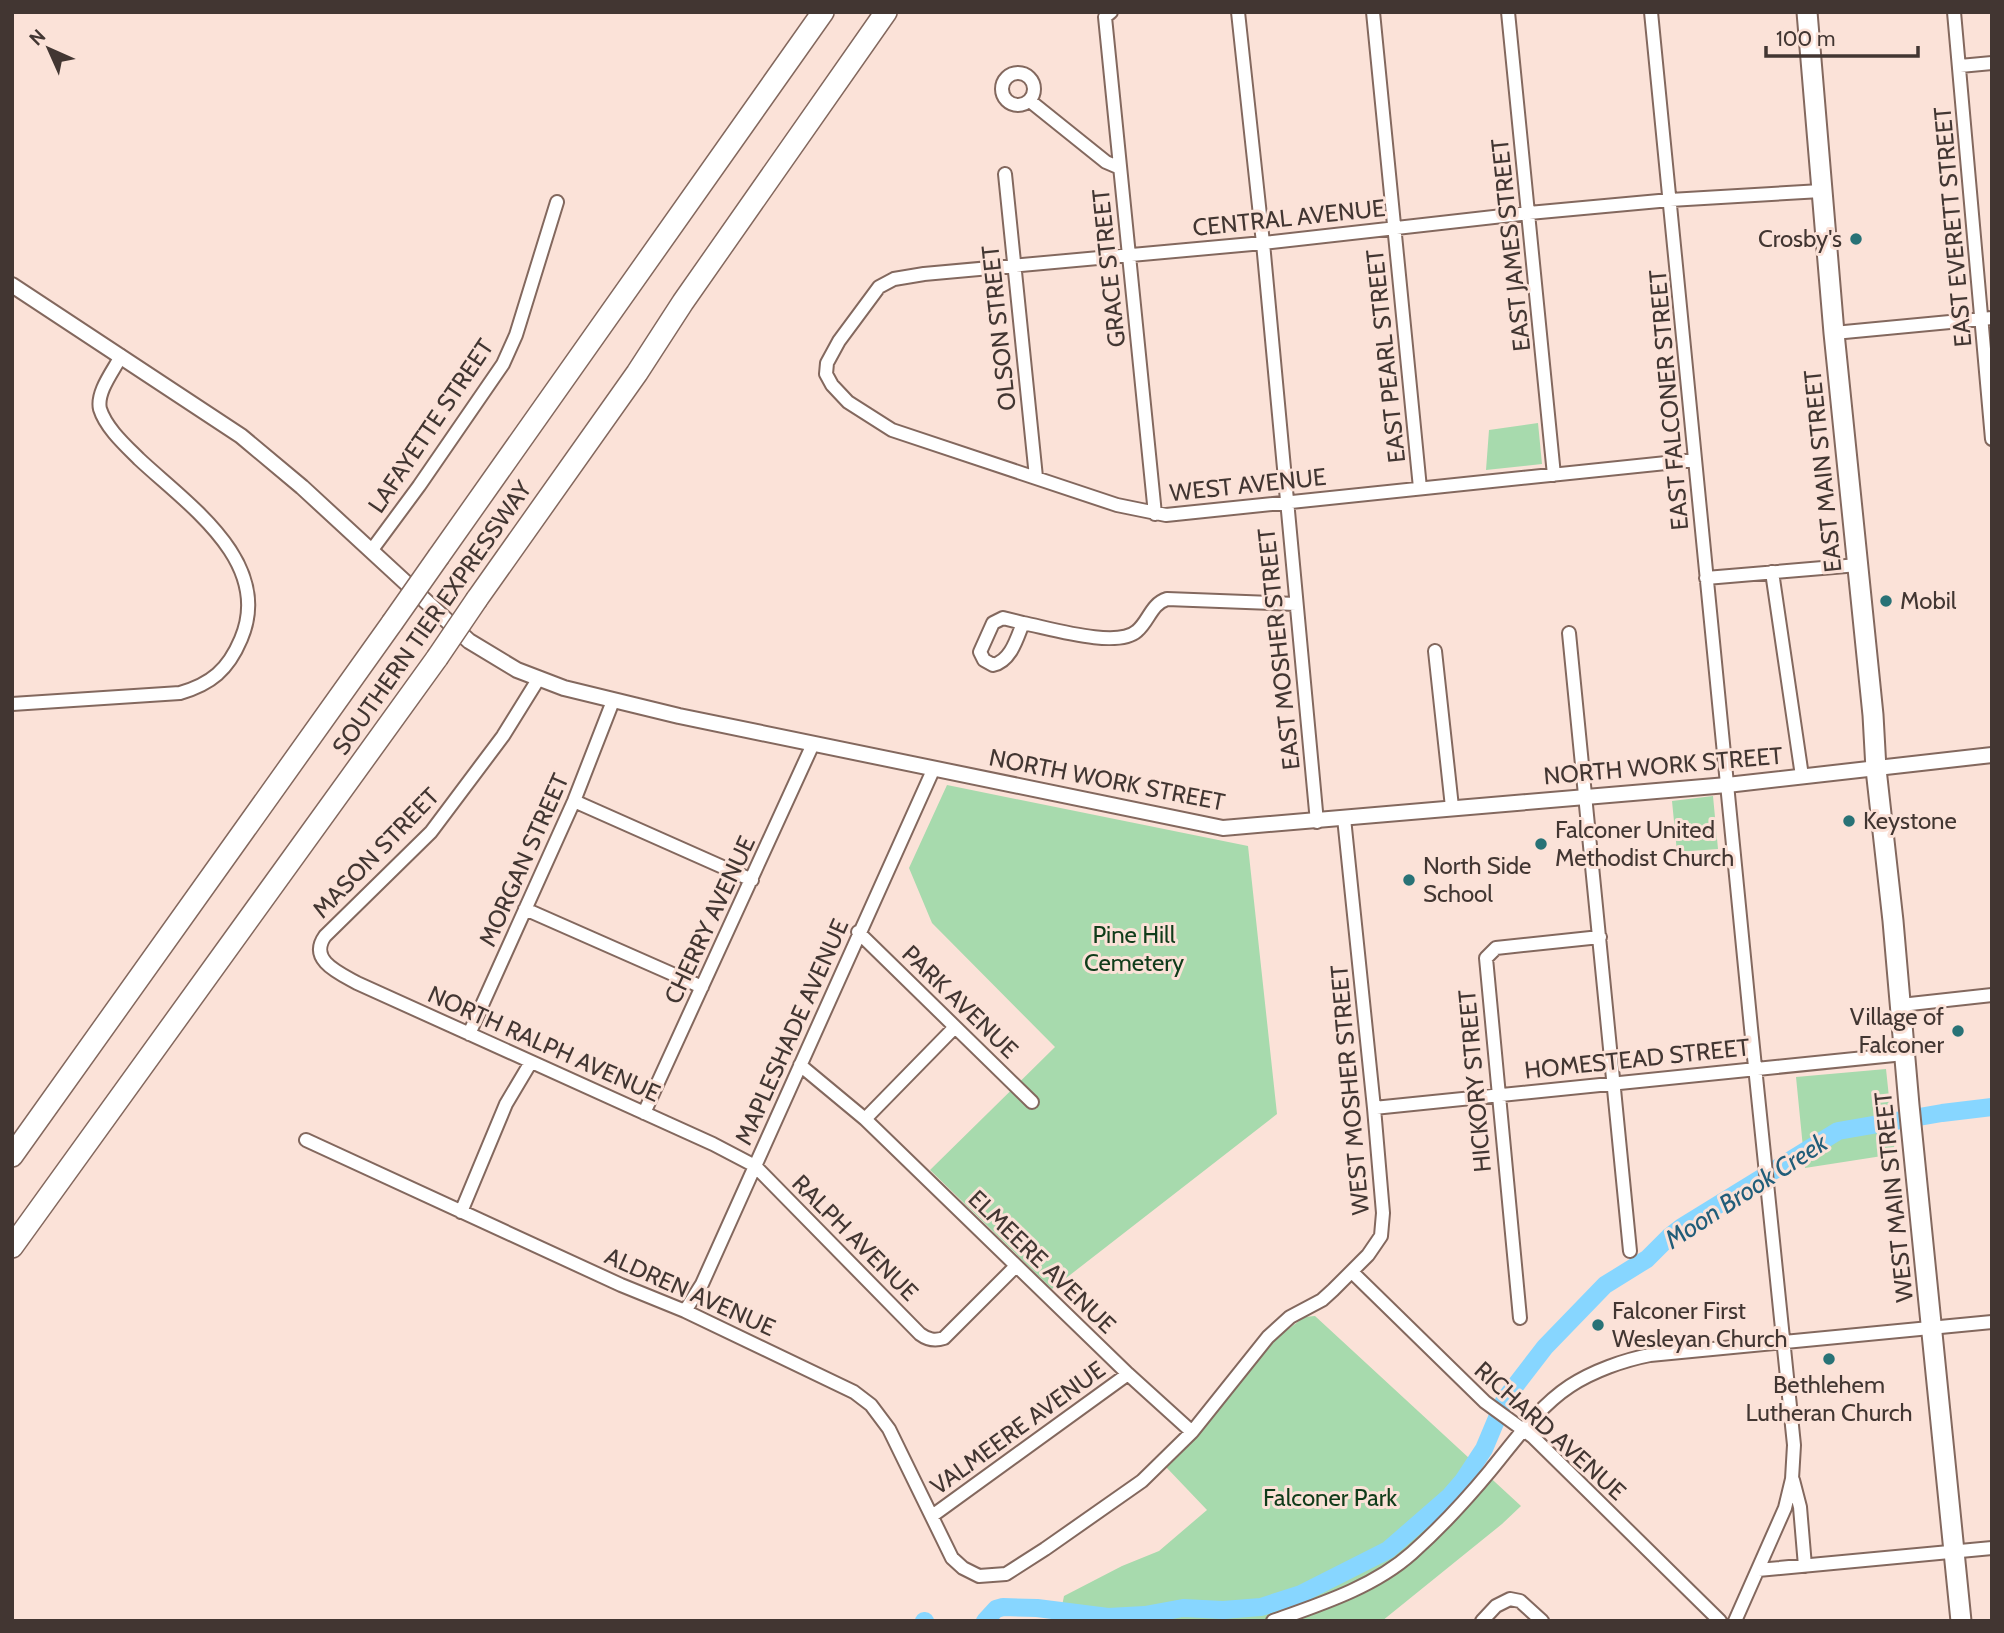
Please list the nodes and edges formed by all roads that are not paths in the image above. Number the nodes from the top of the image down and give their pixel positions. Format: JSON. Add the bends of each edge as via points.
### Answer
{"nodes":[{"id":1,"x":823,"y":12,"type":"edge"},
{"id":2,"x":886,"y":12,"type":"edge"},
{"id":3,"x":1238,"y":12,"type":"edge"},
{"id":4,"x":1373,"y":12,"type":"edge"},
{"id":5,"x":1508,"y":12,"type":"edge"},
{"id":6,"x":1651,"y":12,"type":"edge"},
{"id":7,"x":1800,"y":12,"type":"edge"},
{"id":8,"x":1807,"y":12,"type":"edge"},
{"id":9,"x":1954,"y":12,"type":"edge"},
{"id":10,"x":1108,"y":15,"type":"edge"},
{"id":11,"x":1992,"y":64,"type":"edge"},
{"id":12,"x":1960,"y":66,"type":"junction"},
{"id":13,"x":1030,"y":101,"type":"dead end"},
{"id":14,"x":1120,"y":168,"type":"junction"},
{"id":15,"x":1819,"y":169,"type":"junction"},
{"id":16,"x":1005,"y":174,"type":"dead end"},
{"id":17,"x":1821,"y":191,"type":"junction"},
{"id":18,"x":1671,"y":201,"type":"junction"},
{"id":19,"x":557,"y":202,"type":"dead end"},
{"id":20,"x":1529,"y":213,"type":"junction"},
{"id":21,"x":1394,"y":227,"type":"junction"},
{"id":22,"x":1263,"y":243,"type":"junction"},
{"id":23,"x":1129,"y":256,"type":"junction"},
{"id":24,"x":1013,"y":266,"type":"junction"},
{"id":25,"x":12,"y":285,"type":"edge"},
{"id":26,"x":1987,"y":318,"type":"edge"},
{"id":27,"x":1834,"y":332,"type":"junction"},
{"id":28,"x":121,"y":356,"type":"junction"},
{"id":29,"x":832,"y":384,"type":"joint"},
{"id":30,"x":1992,"y":439,"type":"edge"},
{"id":31,"x":1695,"y":460,"type":"junction"},
{"id":32,"x":1554,"y":475,"type":"junction"},
{"id":33,"x":1036,"y":477,"type":"junction"},
{"id":34,"x":1420,"y":488,"type":"junction"},
{"id":35,"x":1286,"y":502,"type":"junction"},
{"id":36,"x":1155,"y":514,"type":"junction"},
{"id":37,"x":371,"y":551,"type":"junction"},
{"id":38,"x":1858,"y":565,"type":"junction"},
{"id":39,"x":1772,"y":572,"type":"junction"},
{"id":40,"x":1706,"y":578,"type":"junction"},
{"id":41,"x":1296,"y":604,"type":"junction"},
{"id":42,"x":1023,"y":623,"type":"dead end"},
{"id":43,"x":1569,"y":633,"type":"dead end"},
{"id":44,"x":1435,"y":651,"type":"dead end"},
{"id":45,"x":539,"y":678,"type":"junction"},
{"id":46,"x":613,"y":701,"type":"junction"},
{"id":47,"x":12,"y":704,"type":"edge"},
{"id":48,"x":813,"y":744,"type":"junction"},
{"id":49,"x":1992,"y":755,"type":"edge"},
{"id":50,"x":934,"y":768,"type":"junction"},
{"id":51,"x":1875,"y":769,"type":"junction"},
{"id":52,"x":1802,"y":776,"type":"junction"},
{"id":53,"x":1727,"y":785,"type":"junction"},
{"id":54,"x":1585,"y":795,"type":"junction"},
{"id":55,"x":574,"y":802,"type":"junction"},
{"id":56,"x":1452,"y":807,"type":"junction"},
{"id":57,"x":1344,"y":818,"type":"junction"},
{"id":58,"x":1317,"y":822,"type":"junction"},
{"id":59,"x":752,"y":880,"type":"junction"},
{"id":60,"x":526,"y":909,"type":"junction"},
{"id":61,"x":858,"y":932,"type":"junction"},
{"id":62,"x":1600,"y":937,"type":"junction"},
{"id":63,"x":320,"y":955,"type":"joint"},
{"id":64,"x":702,"y":986,"type":"junction"},
{"id":65,"x":1992,"y":995,"type":"edge"},
{"id":66,"x":1901,"y":1005,"type":"junction"},
{"id":67,"x":955,"y":1027,"type":"junction"},
{"id":68,"x":469,"y":1034,"type":"junction"},
{"id":69,"x":1904,"y":1054,"type":"junction"},
{"id":70,"x":531,"y":1062,"type":"junction"},
{"id":71,"x":800,"y":1065,"type":"junction"},
{"id":72,"x":1756,"y":1068,"type":"junction"},
{"id":73,"x":1614,"y":1083,"type":"junction"},
{"id":74,"x":1497,"y":1095,"type":"junction"},
{"id":75,"x":1032,"y":1102,"type":"dead end"},
{"id":76,"x":1374,"y":1108,"type":"junction"},
{"id":77,"x":644,"y":1113,"type":"junction"},
{"id":78,"x":865,"y":1119,"type":"junction"},
{"id":79,"x":306,"y":1139,"type":"dead end"},
{"id":80,"x":12,"y":1156,"type":"edge"},
{"id":81,"x":755,"y":1166,"type":"junction"},
{"id":82,"x":461,"y":1212,"type":"junction"},
{"id":83,"x":12,"y":1247,"type":"edge"},
{"id":84,"x":1630,"y":1251,"type":"dead end"},
{"id":85,"x":1016,"y":1266,"type":"junction"},
{"id":86,"x":1352,"y":1272,"type":"junction"},
{"id":87,"x":685,"y":1311,"type":"junction"},
{"id":88,"x":1520,"y":1318,"type":"dead end"},
{"id":89,"x":1992,"y":1322,"type":"edge"},
{"id":90,"x":1932,"y":1328,"type":"junction"},
{"id":91,"x":1782,"y":1343,"type":"junction"},
{"id":92,"x":1128,"y":1374,"type":"junction"},
{"id":93,"x":1524,"y":1430,"type":"junction"},
{"id":94,"x":1192,"y":1432,"type":"junction"},
{"id":95,"x":1793,"y":1479,"type":"junction"},
{"id":96,"x":932,"y":1516,"type":"junction"},
{"id":97,"x":1992,"y":1548,"type":"edge"},
{"id":98,"x":1954,"y":1551,"type":"junction"},
{"id":99,"x":1805,"y":1566,"type":"junction"},
{"id":100,"x":1758,"y":1570,"type":"junction"},
{"id":101,"x":974,"y":1574,"type":"joint"},
{"id":102,"x":1273,"y":1621,"type":"edge"},
{"id":103,"x":1482,"y":1621,"type":"edge"},
{"id":104,"x":1542,"y":1621,"type":"edge"},
{"id":105,"x":1720,"y":1621,"type":"edge"},
{"id":106,"x":1735,"y":1621,"type":"edge"},
{"id":107,"x":1961,"y":1621,"type":"edge"}],
"edges":[{"from":1,"to":80,"type":"highway","name":"SOUTHERN TIER EXPRESSWAY","bridge":true},
{"from":2,"to":83,"type":"highway","name":"SOUTHERN TIER EXPRESSWAY","bridge":true,"via":[[437,658]]},
{"from":3,"to":22,"type":"street","name":"EAST MOSHER STREET"},
{"from":4,"to":21,"type":"street","name":"EAST PEARL STREET"},
{"from":5,"to":20,"type":"street","name":"EAST JAMES STREET"},
{"from":6,"to":18,"type":"street","name":"EAST FALCONER STREET"},
{"from":7,"to":15,"type":"main road","name":"EAST MAIN STREET"},
{"from":8,"to":15,"type":"main road","name":"EAST MAIN STREET"},
{"from":9,"to":12,"type":"street","name":"EAST EVERETT STREET"},
{"from":10,"to":14,"type":"street","name":"GRACE STREET"},
{"from":11,"to":12,"type":"street"},
{"from":12,"to":26,"type":"street","name":"EAST EVERETT STREET"},
{"from":13,"to":14,"type":"street","via":[[1106,162]]},
{"from":14,"to":23,"type":"street","name":"GRACE STREET"},
{"from":15,"to":17,"type":"main road","name":"EAST MAIN STREET"},
{"from":16,"to":24,"type":"street","name":"OLSON STREET"},
{"from":17,"to":18,"type":"street","name":"CENTRAL AVENUE"},
{"from":17,"to":27,"type":"main road","name":"EAST MAIN STREET"},
{"from":18,"to":20,"type":"street","name":"CENTRAL AVENUE"},
{"from":18,"to":31,"type":"street","name":"EAST FALCONER STREET"},
{"from":19,"to":37,"type":"street","name":"LAFAYETTE STREET","via":[[503,364]]},
{"from":20,"to":21,"type":"street","name":"CENTRAL AVENUE"},
{"from":20,"to":32,"type":"street","name":"EAST JAMES STREET"},
{"from":21,"to":22,"type":"street","name":"CENTRAL AVENUE"},
{"from":21,"to":34,"type":"street","name":"EAST PEARL STREET"},
{"from":22,"to":23,"type":"street","name":"CENTRAL AVENUE"},
{"from":22,"to":35,"type":"street","name":"EAST MOSHER STREET"},
{"from":23,"to":24,"type":"street","name":"CENTRAL AVENUE"},
{"from":23,"to":36,"type":"street","name":"GRACE STREET"},
{"from":24,"to":29,"type":"street","name":"CENTRAL AVENUE","via":[[914,275],[879,287],[827,363],[826,374]]},
{"from":24,"to":33,"type":"street","name":"OLSON STREET"},
{"from":25,"to":28,"type":"street","name":"NORTH WORK STREET"},
{"from":26,"to":27,"type":"street"},
{"from":26,"to":30,"type":"street","name":"EAST EVERETT STREET"},
{"from":27,"to":38,"type":"main road","name":"EAST MAIN STREET"},
{"from":28,"to":37,"type":"street","name":"NORTH WORK STREET","via":[[241,436]]},
{"from":28,"to":47,"type":"street","via":[[100,395],[100,408],[124,444],[234,554],[246,585],[243,635],[226,665],[199,687]]},
{"from":29,"to":33,"type":"street","name":"WEST AVENUE","via":[[848,402],[892,430]]},
{"from":31,"to":32,"type":"street","name":"WEST AVENUE"},
{"from":31,"to":40,"type":"street","name":"EAST FALCONER STREET"},
{"from":32,"to":34,"type":"street","name":"WEST AVENUE"},
{"from":33,"to":36,"type":"street","name":"WEST AVENUE"},
{"from":34,"to":35,"type":"street","name":"WEST AVENUE"},
{"from":35,"to":36,"type":"street","name":"WEST AVENUE"},
{"from":35,"to":41,"type":"street","name":"EAST MOSHER STREET"},
{"from":37,"to":45,"type":"street","name":"NORTH WORK STREET","via":[[469,641]]},
{"from":38,"to":39,"type":"street"},
{"from":38,"to":51,"type":"main road","name":"EAST MAIN STREET"},
{"from":39,"to":40,"type":"street"},
{"from":39,"to":52,"type":"street"},
{"from":40,"to":53,"type":"street","name":"EAST FALCONER STREET"},
{"from":41,"to":42,"type":"street","via":[[1167,599],[1160,601],[1137,631],[1117,638]]},
{"from":41,"to":58,"type":"street","name":"EAST MOSHER STREET"},
{"from":43,"to":54,"type":"street"},
{"from":44,"to":56,"type":"street"},
{"from":45,"to":46,"type":"street","name":"NORTH WORK STREET"},
{"from":45,"to":63,"type":"street","name":"MASON STREET","via":[[451,807],[325,936]]},
{"from":46,"to":48,"type":"street","name":"NORTH WORK STREET"},
{"from":46,"to":55,"type":"street","name":"MORGAN STREET"},
{"from":48,"to":50,"type":"street","name":"NORTH WORK STREET"},
{"from":48,"to":59,"type":"street","name":"CHERRY AVENUE"},
{"from":49,"to":51,"type":"street","name":"NORTH WORK STREET"},
{"from":50,"to":58,"type":"street","name":"NORTH WORK STREET","via":[[1223,828]]},
{"from":50,"to":61,"type":"street","name":"MAPLESHADE AVENUE"},
{"from":51,"to":52,"type":"street","name":"NORTH WORK STREET"},
{"from":51,"to":66,"type":"main road","name":"WEST MAIN STREET"},
{"from":52,"to":53,"type":"street","name":"NORTH WORK STREET"},
{"from":53,"to":54,"type":"street","name":"NORTH WORK STREET"},
{"from":53,"to":72,"type":"street","name":"EAST FALCONER STREET"},
{"from":54,"to":56,"type":"street","name":"NORTH WORK STREET"},
{"from":54,"to":62,"type":"street"},
{"from":55,"to":59,"type":"street"},
{"from":55,"to":60,"type":"street","name":"MORGAN STREET"},
{"from":56,"to":57,"type":"street","name":"NORTH WORK STREET"},
{"from":57,"to":58,"type":"street","name":"NORTH WORK STREET"},
{"from":57,"to":76,"type":"street","name":"WEST MOSHER STREET"},
{"from":59,"to":64,"type":"street","name":"CHERRY AVENUE"},
{"from":60,"to":64,"type":"street"},
{"from":60,"to":68,"type":"street","name":"MORGAN STREET"},
{"from":61,"to":67,"type":"street","name":"PARK AVENUE"},
{"from":61,"to":71,"type":"street","name":"MAPLESHADE AVENUE"},
{"from":62,"to":73,"type":"street"},
{"from":62,"to":74,"type":"street","name":"HICKORY STREET","via":[[1496,948],[1489,953],[1485,964]]},
{"from":63,"to":68,"type":"street","name":"NORTH RALPH AVENUE","via":[[329,967],[357,983]]},
{"from":64,"to":77,"type":"street","name":"CHERRY AVENUE"},
{"from":65,"to":66,"type":"street"},
{"from":66,"to":69,"type":"main road","name":"WEST MAIN STREET"},
{"from":67,"to":75,"type":"street","name":"PARK AVENUE"},
{"from":67,"to":78,"type":"street"},
{"from":68,"to":70,"type":"street","name":"NORTH RALPH AVENUE"},
{"from":69,"to":72,"type":"street","name":"HOMESTEAD STREET"},
{"from":69,"to":90,"type":"main road","name":"WEST MAIN STREET"},
{"from":70,"to":77,"type":"street","name":"NORTH RALPH AVENUE"},
{"from":70,"to":82,"type":"street","via":[[506,1104]]},
{"from":71,"to":78,"type":"street","name":"ELMEERE AVENUE"},
{"from":71,"to":81,"type":"street","name":"MAPLESHADE AVENUE"},
{"from":72,"to":73,"type":"street","name":"HOMESTEAD STREET"},
{"from":72,"to":91,"type":"street","name":"EAST FALCONER STREET"},
{"from":73,"to":74,"type":"street","name":"HOMESTEAD STREET"},
{"from":73,"to":84,"type":"street"},
{"from":74,"to":76,"type":"street","name":"HOMESTEAD STREET"},
{"from":74,"to":88,"type":"street","name":"HICKORY STREET"},
{"from":76,"to":86,"type":"street","name":"WEST MOSHER STREET","via":[[1383,1225],[1376,1245]]},
{"from":77,"to":81,"type":"street","name":"NORTH RALPH AVENUE"},
{"from":78,"to":85,"type":"street","name":"ELMEERE AVENUE"},
{"from":79,"to":82,"type":"street","name":"ALDREN AVENUE"},
{"from":81,"to":85,"type":"street","name":"RALPH AVENUE","via":[[927,1339],[944,1338]]},
{"from":81,"to":87,"type":"street","name":"MAPLESHADE AVENUE","via":[[702,1284]]},
{"from":82,"to":87,"type":"street","name":"ALDREN AVENUE"},
{"from":85,"to":92,"type":"street","name":"ELMEERE AVENUE"},
{"from":86,"to":93,"type":"street","name":"RICHARD AVENUE","via":[[1493,1409]]},
{"from":86,"to":94,"type":"street","name":"WEST MOSHER STREET","via":[[1322,1300],[1290,1317],[1268,1337]]},
{"from":87,"to":96,"type":"street","name":"ALDREN AVENUE","via":[[871,1405],[889,1430]]},
{"from":89,"to":90,"type":"street"},
{"from":90,"to":91,"type":"street"},
{"from":90,"to":98,"type":"main road","name":"WEST MAIN STREET"},
{"from":91,"to":93,"type":"street","via":[[1634,1358],[1570,1386]]},
{"from":91,"to":95,"type":"street","name":"EAST FALCONER STREET","via":[[1792,1414]]},
{"from":92,"to":94,"type":"street","name":"ELMEERE AVENUE"},
{"from":92,"to":96,"type":"street","name":"VALMEERE AVENUE"},
{"from":93,"to":102,"type":"street","via":[[1457,1509],[1410,1555],[1342,1595]]},
{"from":93,"to":105,"type":"street","name":"RICHARD AVENUE"},
{"from":94,"to":101,"type":"street","name":"WEST MOSHER STREET","via":[[1153,1472],[1015,1570],[996,1577]]},
{"from":95,"to":99,"type":"street"},
{"from":95,"to":100,"type":"street"},
{"from":96,"to":101,"type":"street","name":"ALDREN AVENUE","via":[[952,1558]]},
{"from":97,"to":98,"type":"street"},
{"from":98,"to":99,"type":"street"},
{"from":98,"to":107,"type":"main road","name":"WEST MAIN STREET"},
{"from":99,"to":100,"type":"street"},
{"from":100,"to":106,"type":"street"},
{"from":103,"to":104,"type":"street","via":[[1510,1599]]}]}
